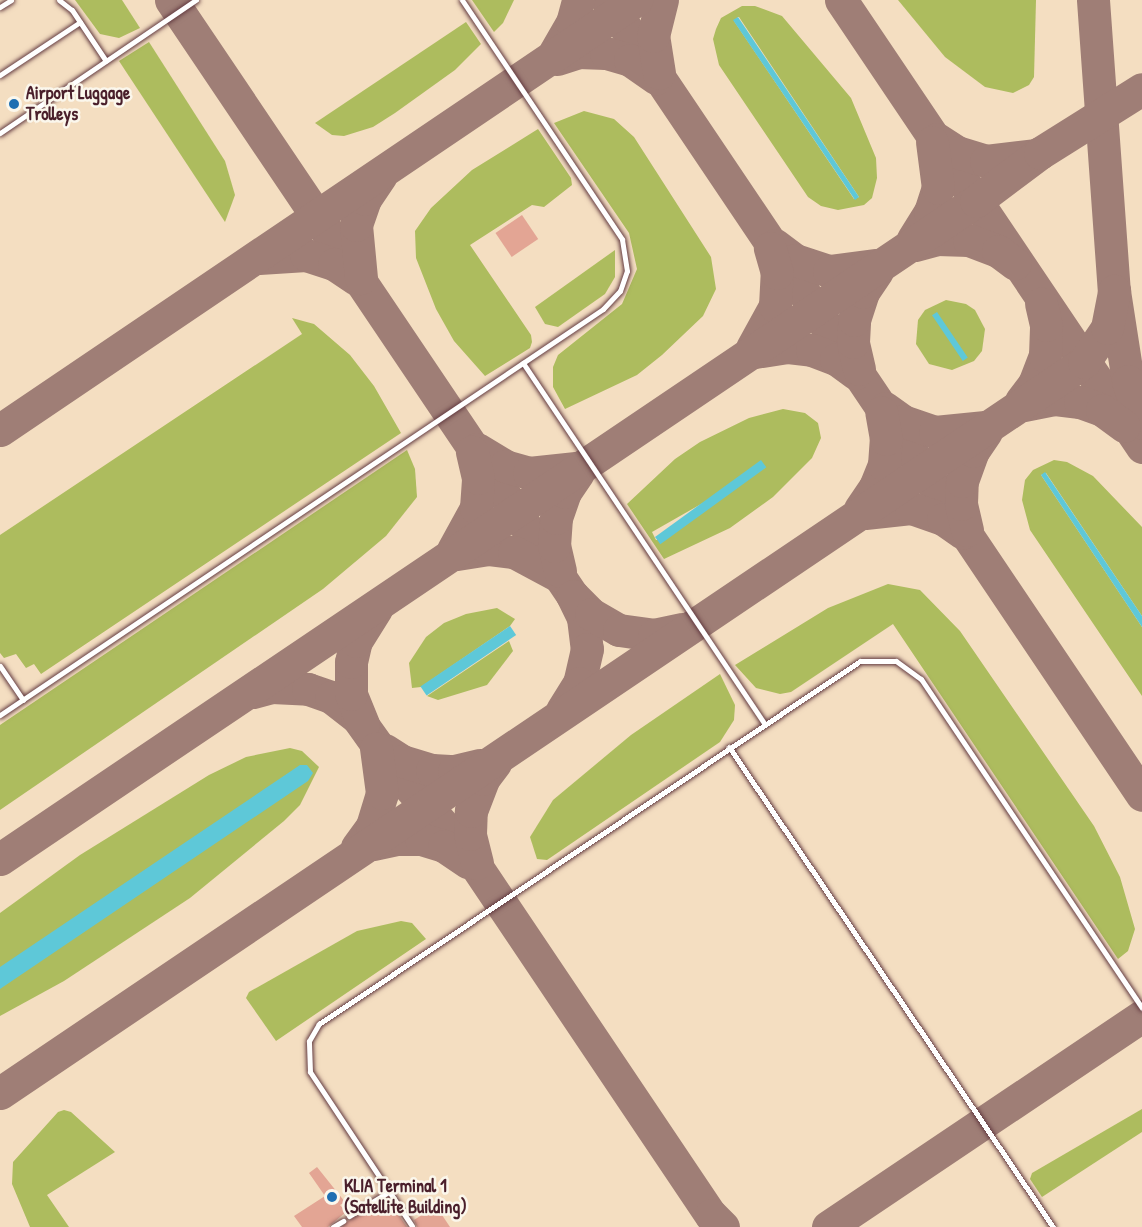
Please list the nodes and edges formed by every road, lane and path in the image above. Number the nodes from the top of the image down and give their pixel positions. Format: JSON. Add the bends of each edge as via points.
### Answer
{"nodes":[{"id":1,"x":11,"y":0,"type":"edge"},
{"id":2,"x":59,"y":0,"type":"edge"},
{"id":3,"x":195,"y":0,"type":"edge"},
{"id":4,"x":462,"y":0,"type":"edge"},
{"id":5,"x":0,"y":7,"type":"edge"},
{"id":6,"x":80,"y":22,"type":"junction"},
{"id":7,"x":106,"y":61,"type":"junction"},
{"id":8,"x":0,"y":75,"type":"edge"},
{"id":9,"x":0,"y":133,"type":"edge"},
{"id":10,"x":523,"y":363,"type":"junction"},
{"id":11,"x":0,"y":666,"type":"edge"},
{"id":12,"x":23,"y":700,"type":"junction"},
{"id":13,"x":0,"y":716,"type":"edge"},
{"id":14,"x":764,"y":723,"type":"junction"},
{"id":15,"x":729,"y":747,"type":"junction"},
{"id":16,"x":1142,"y":1008,"type":"edge"},
{"id":17,"x":387,"y":1193,"type":"junction"},
{"id":18,"x":349,"y":1216,"type":"dead end"},
{"id":19,"x":343,"y":1221,"type":"dead end"},
{"id":20,"x":412,"y":1226,"type":"edge"},
{"id":21,"x":333,"y":1227,"type":"edge"},
{"id":22,"x":1053,"y":1227,"type":"edge"}],
"edges":[{"from":1,"to":5,"type":"lane"},
{"from":2,"to":6,"type":"lane"},
{"from":3,"to":7,"type":"lane"},
{"from":4,"to":10,"type":"lane","via":[[618,231],[626,250],[625,281],[614,299]]},
{"from":6,"to":7,"type":"lane"},
{"from":6,"to":8,"type":"lane"},
{"from":7,"to":9,"type":"lane"},
{"from":10,"to":12,"type":"lane"},
{"from":10,"to":14,"type":"lane"},
{"from":11,"to":12,"type":"lane"},
{"from":12,"to":13,"type":"lane"},
{"from":14,"to":15,"type":"lane"},
{"from":14,"to":16,"type":"lane","via":[[860,661],[884,659],[906,666],[924,684]]},
{"from":15,"to":17,"type":"lane","via":[[328,1017],[313,1032],[308,1051],[310,1072]]},
{"from":15,"to":22,"type":"lane"},
{"from":17,"to":18,"type":"lane"},
{"from":17,"to":20,"type":"lane"},
{"from":19,"to":21,"type":"lane"}]}
